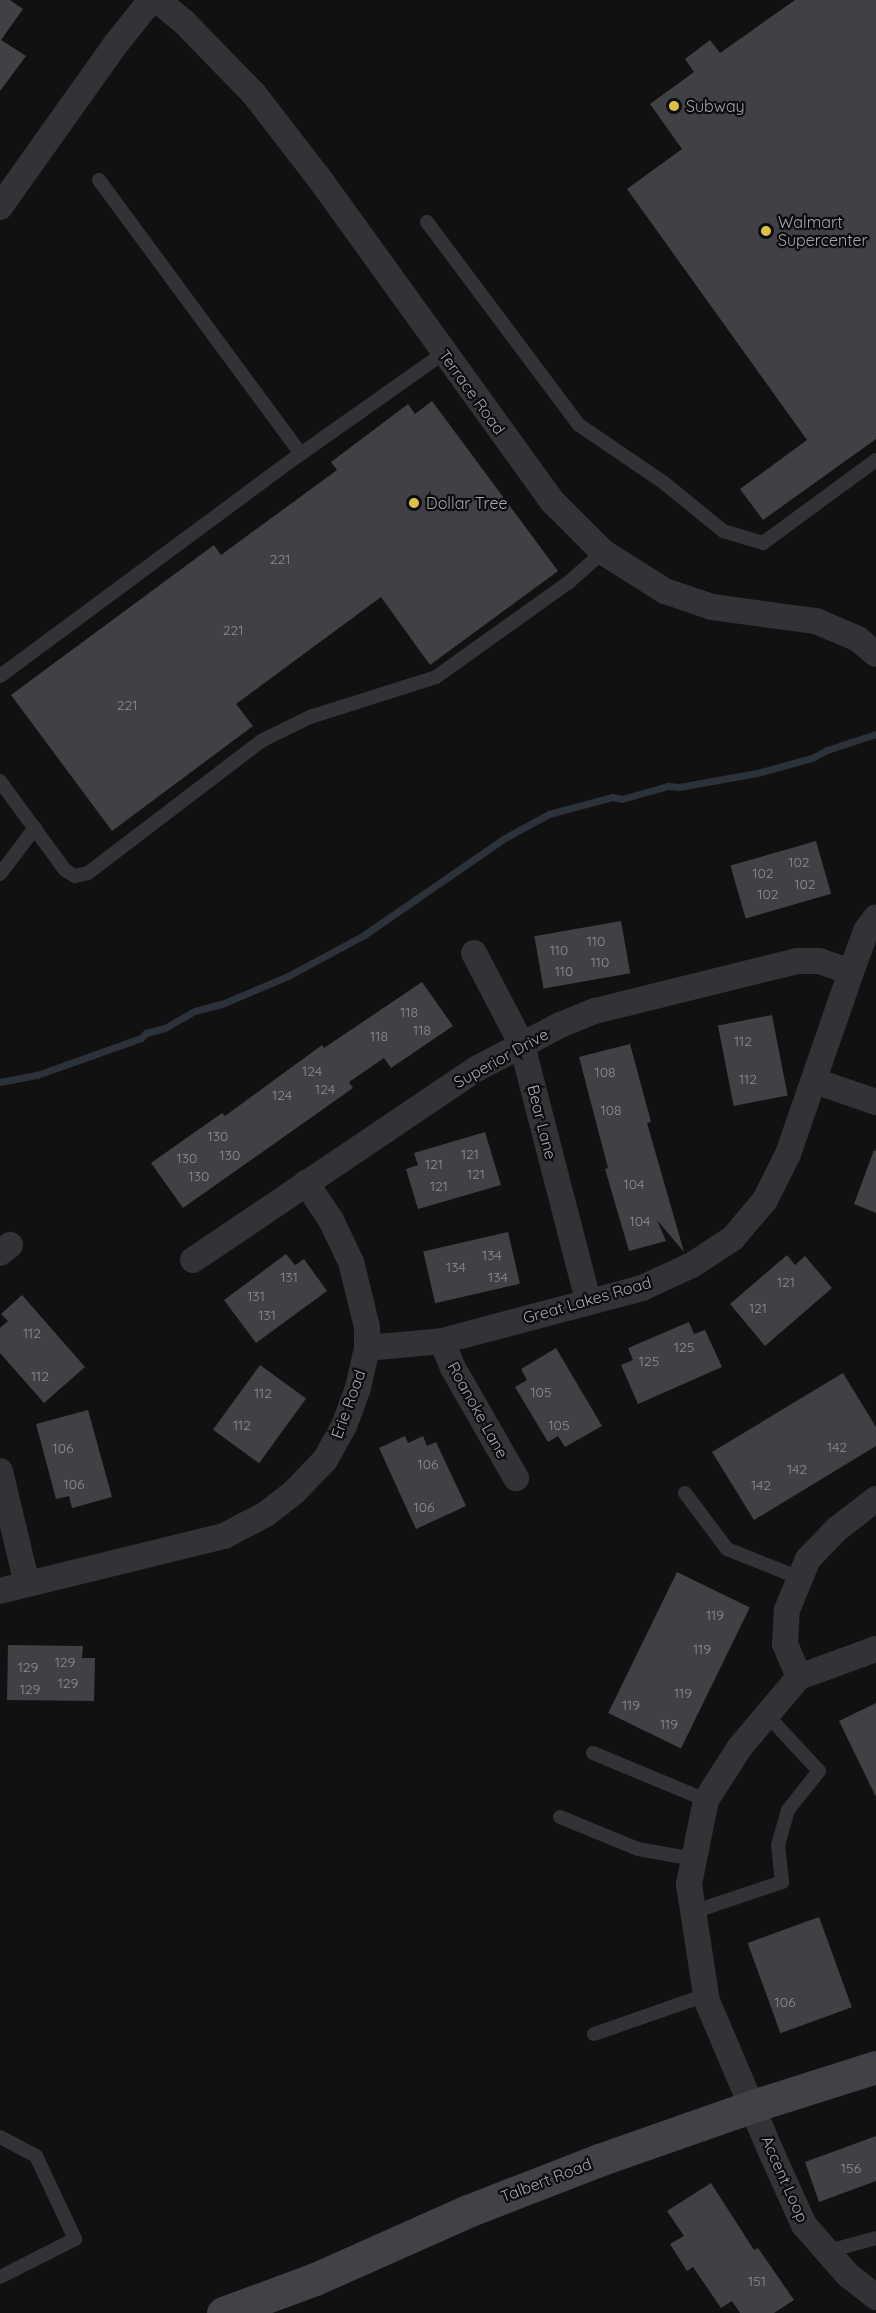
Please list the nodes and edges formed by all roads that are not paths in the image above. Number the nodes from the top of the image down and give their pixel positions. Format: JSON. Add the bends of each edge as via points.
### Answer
{"nodes":[{"id":1,"x":151,"y":0,"type":"edge"},
{"id":2,"x":157,"y":0,"type":"edge"},
{"id":3,"x":99,"y":180,"type":"dead end"},
{"id":4,"x":0,"y":207,"type":"edge"},
{"id":5,"x":427,"y":222,"type":"dead end"},
{"id":6,"x":444,"y":353,"type":"junction"},
{"id":7,"x":301,"y":454,"type":"junction"},
{"id":8,"x":876,"y":460,"type":"edge"},
{"id":9,"x":603,"y":552,"type":"junction"},
{"id":10,"x":876,"y":654,"type":"edge"},
{"id":11,"x":0,"y":676,"type":"edge"},
{"id":12,"x":0,"y":781,"type":"edge"},
{"id":13,"x":35,"y":828,"type":"junction"},
{"id":14,"x":0,"y":874,"type":"edge"},
{"id":15,"x":876,"y":917,"type":"edge"},
{"id":16,"x":474,"y":953,"type":"dead end"},
{"id":17,"x":851,"y":972,"type":"junction"},
{"id":18,"x":522,"y":1045,"type":"junction"},
{"id":19,"x":815,"y":1081,"type":"junction"},
{"id":20,"x":876,"y":1102,"type":"edge"},
{"id":21,"x":306,"y":1183,"type":"junction"},
{"id":22,"x":193,"y":1260,"type":"dead end"},
{"id":23,"x":588,"y":1300,"type":"junction"},
{"id":24,"x":442,"y":1341,"type":"junction"},
{"id":25,"x":367,"y":1348,"type":"junction"},
{"id":26,"x":0,"y":1472,"type":"edge"},
{"id":27,"x":516,"y":1478,"type":"dead end"},
{"id":28,"x":685,"y":1493,"type":"dead end"},
{"id":29,"x":876,"y":1499,"type":"edge"},
{"id":30,"x":800,"y":1578,"type":"junction"},
{"id":31,"x":27,"y":1584,"type":"junction"},
{"id":32,"x":0,"y":1591,"type":"edge"},
{"id":33,"x":876,"y":1649,"type":"edge"},
{"id":34,"x":799,"y":1677,"type":"junction"},
{"id":35,"x":767,"y":1715,"type":"junction"},
{"id":36,"x":593,"y":1753,"type":"dead end"},
{"id":37,"x":706,"y":1800,"type":"junction"},
{"id":38,"x":560,"y":1817,"type":"dead end"},
{"id":39,"x":694,"y":1859,"type":"junction"},
{"id":40,"x":693,"y":1912,"type":"junction"},
{"id":41,"x":706,"y":1995,"type":"junction"},
{"id":42,"x":594,"y":2034,"type":"dead end"},
{"id":43,"x":876,"y":2067,"type":"edge"},
{"id":44,"x":753,"y":2106,"type":"junction"},
{"id":45,"x":0,"y":2136,"type":"edge"},
{"id":46,"x":876,"y":2238,"type":"edge"},
{"id":47,"x":825,"y":2252,"type":"junction"},
{"id":48,"x":0,"y":2277,"type":"edge"},
{"id":49,"x":876,"y":2297,"type":"edge"},
{"id":50,"x":223,"y":2313,"type":"edge"}],
"edges":[{"from":1,"to":4,"type":"street"},
{"from":2,"to":6,"type":"street","name":"Terrace Road","via":[[254,94]]},
{"from":3,"to":7,"type":"lane"},
{"from":5,"to":8,"type":"lane","via":[[579,425],[663,482],[723,531],[763,543]]},
{"from":6,"to":7,"type":"lane"},
{"from":6,"to":9,"type":"street","name":"Terrace Road","via":[[553,502]]},
{"from":7,"to":11,"type":"lane"},
{"from":9,"to":10,"type":"street","name":"Terrace Road","via":[[665,591],[712,608],[816,621],[858,639]]},
{"from":9,"to":13,"type":"lane","via":[[568,583],[436,677],[310,717],[261,741],[88,873],[75,876],[65,870]]},
{"from":12,"to":13,"type":"lane"},
{"from":13,"to":14,"type":"lane"},
{"from":15,"to":17,"type":"street","name":"Great Lakes Road","via":[[866,931]]},
{"from":16,"to":18,"type":"street","name":"Bear Lane"},
{"from":17,"to":18,"type":"street","name":"Superior Drive","via":[[819,961],[797,961],[595,1011]]},
{"from":17,"to":19,"type":"street","name":"Great Lakes Road"},
{"from":18,"to":21,"type":"street","name":"Superior Drive","via":[[476,1069]]},
{"from":18,"to":23,"type":"street","name":"Bear Lane"},
{"from":19,"to":20,"type":"street"},
{"from":19,"to":23,"type":"street","name":"Great Lakes Road","via":[[788,1154],[765,1200],[732,1238],[692,1265],[652,1283]]},
{"from":21,"to":22,"type":"street","name":"Superior Drive"},
{"from":21,"to":25,"type":"street","name":"Erie Road","via":[[331,1220],[351,1262],[362,1298]]},
{"from":23,"to":24,"type":"street","name":"Great Lakes Road"},
{"from":24,"to":25,"type":"street","name":"Great Lakes Road"},
{"from":24,"to":27,"type":"street","name":"Roanoke Lane","via":[[453,1368]]},
{"from":25,"to":31,"type":"street","name":"Erie Road","via":[[344,1426],[325,1460],[266,1514],[224,1536]]},
{"from":26,"to":31,"type":"street"},
{"from":28,"to":30,"type":"lane","via":[[727,1549]]},
{"from":29,"to":30,"type":"street","via":[[837,1529],[808,1559]]},
{"from":30,"to":34,"type":"street","via":[[787,1610],[785,1644]]},
{"from":31,"to":32,"type":"street","name":"Erie Road"},
{"from":33,"to":34,"type":"street"},
{"from":34,"to":35,"type":"street"},
{"from":35,"to":37,"type":"street","via":[[740,1747]]},
{"from":35,"to":40,"type":"lane","via":[[819,1771],[788,1810],[778,1845],[783,1882]]},
{"from":36,"to":37,"type":"lane"},
{"from":37,"to":39,"type":"street","name":"Accent Loop"},
{"from":38,"to":39,"type":"lane","via":[[638,1849]]},
{"from":39,"to":40,"type":"street","name":"Accent Loop","via":[[689,1884]]},
{"from":40,"to":41,"type":"street","name":"Accent Loop"},
{"from":41,"to":42,"type":"lane"},
{"from":41,"to":44,"type":"street","name":"Accent Loop"},
{"from":43,"to":44,"type":"street","name":"Talbert Road"},
{"from":44,"to":47,"type":"street","name":"Accent Loop","via":[[804,2225]]},
{"from":44,"to":50,"type":"street","name":"Talbert Road","via":[[468,2211],[315,2279]]},
{"from":45,"to":48,"type":"lane","via":[[36,2156],[75,2239]]},
{"from":46,"to":47,"type":"lane"},
{"from":47,"to":49,"type":"street","name":"Accent Loop"}]}
